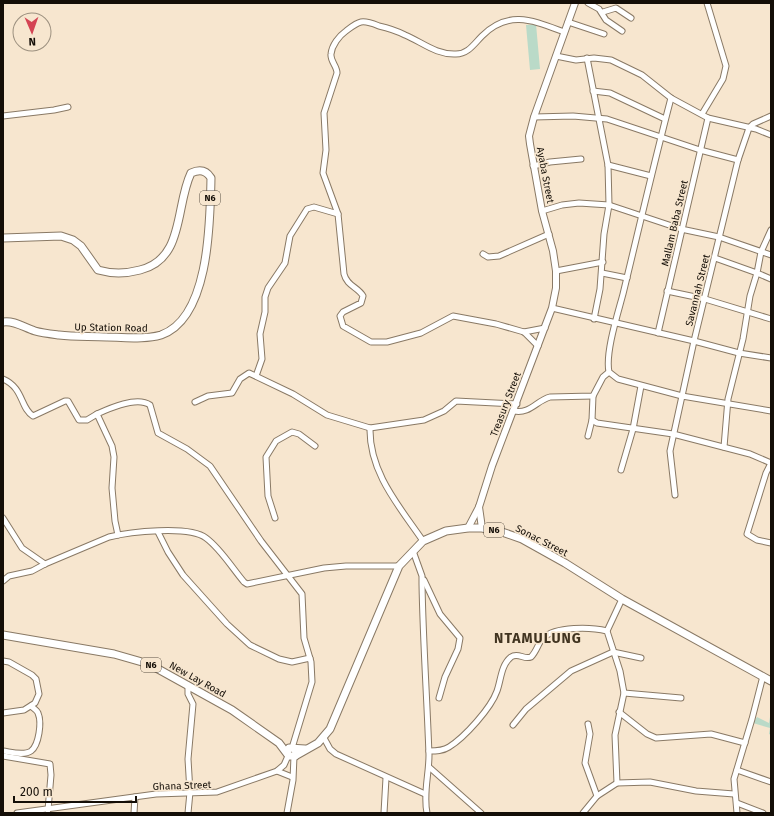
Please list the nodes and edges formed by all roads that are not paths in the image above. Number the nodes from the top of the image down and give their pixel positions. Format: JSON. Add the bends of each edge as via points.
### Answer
{"nodes":[{"id":1,"x":575,"y":3,"type":"edge"},
{"id":2,"x":588,"y":3,"type":"edge"},
{"id":3,"x":707,"y":3,"type":"edge"},
{"id":4,"x":603,"y":12,"type":"junction"},
{"id":5,"x":631,"y":18,"type":"dead end"},
{"id":6,"x":568,"y":22,"type":"junction"},
{"id":7,"x":622,"y":31,"type":"dead end"},
{"id":8,"x":564,"y":32,"type":"junction"},
{"id":9,"x":604,"y":34,"type":"dead end"},
{"id":10,"x":556,"y":56,"type":"junction"},
{"id":11,"x":586,"y":58,"type":"junction"},
{"id":12,"x":593,"y":91,"type":"junction"},
{"id":13,"x":671,"y":98,"type":"junction"},
{"id":14,"x":68,"y":107,"type":"dead end"},
{"id":15,"x":702,"y":114,"type":"junction"},
{"id":16,"x":3,"y":116,"type":"edge"},
{"id":17,"x":771,"y":116,"type":"edge"},
{"id":18,"x":534,"y":117,"type":"junction"},
{"id":19,"x":599,"y":117,"type":"junction"},
{"id":20,"x":708,"y":118,"type":"junction"},
{"id":21,"x":665,"y":119,"type":"junction"},
{"id":22,"x":749,"y":128,"type":"junction"},
{"id":23,"x":771,"y":135,"type":"edge"},
{"id":24,"x":661,"y":136,"type":"junction"},
{"id":25,"x":700,"y":150,"type":"junction"},
{"id":26,"x":582,"y":159,"type":"dead end"},
{"id":27,"x":738,"y":160,"type":"junction"},
{"id":28,"x":608,"y":165,"type":"junction"},
{"id":29,"x":533,"y":166,"type":"junction"},
{"id":30,"x":650,"y":176,"type":"junction"},
{"id":31,"x":609,"y":205,"type":"junction"},
{"id":32,"x":542,"y":211,"type":"junction"},
{"id":33,"x":338,"y":214,"type":"junction"},
{"id":34,"x":642,"y":216,"type":"junction"},
{"id":35,"x":681,"y":229,"type":"junction"},
{"id":36,"x":771,"y":230,"type":"edge"},
{"id":37,"x":549,"y":234,"type":"junction"},
{"id":38,"x":719,"y":237,"type":"junction"},
{"id":39,"x":3,"y":238,"type":"edge"},
{"id":40,"x":762,"y":252,"type":"junction"},
{"id":41,"x":483,"y":254,"type":"dead end"},
{"id":42,"x":771,"y":255,"type":"edge"},
{"id":43,"x":714,"y":258,"type":"junction"},
{"id":44,"x":603,"y":262,"type":"junction"},
{"id":45,"x":556,"y":271,"type":"junction"},
{"id":46,"x":602,"y":273,"type":"junction"},
{"id":47,"x":757,"y":273,"type":"junction"},
{"id":48,"x":627,"y":278,"type":"junction"},
{"id":49,"x":771,"y":280,"type":"edge"},
{"id":50,"x":667,"y":291,"type":"junction"},
{"id":51,"x":705,"y":300,"type":"junction"},
{"id":52,"x":552,"y":308,"type":"junction"},
{"id":53,"x":748,"y":312,"type":"junction"},
{"id":54,"x":594,"y":319,"type":"junction"},
{"id":55,"x":771,"y":319,"type":"edge"},
{"id":56,"x":3,"y":322,"type":"edge"},
{"id":57,"x":616,"y":324,"type":"junction"},
{"id":58,"x":545,"y":328,"type":"junction"},
{"id":59,"x":524,"y":332,"type":"junction"},
{"id":60,"x":658,"y":333,"type":"junction"},
{"id":61,"x":694,"y":341,"type":"junction"},
{"id":62,"x":538,"y":346,"type":"junction"},
{"id":63,"x":739,"y":353,"type":"junction"},
{"id":64,"x":771,"y":358,"type":"edge"},
{"id":65,"x":610,"y":372,"type":"junction"},
{"id":66,"x":256,"y":376,"type":"junction"},
{"id":67,"x":3,"y":379,"type":"edge"},
{"id":68,"x":641,"y":386,"type":"junction"},
{"id":69,"x":592,"y":396,"type":"junction"},
{"id":70,"x":682,"y":396,"type":"junction"},
{"id":71,"x":195,"y":402,"type":"dead end"},
{"id":72,"x":727,"y":403,"type":"junction"},
{"id":73,"x":517,"y":404,"type":"junction"},
{"id":74,"x":514,"y":411,"type":"junction"},
{"id":75,"x":771,"y":411,"type":"edge"},
{"id":76,"x":96,"y":414,"type":"junction"},
{"id":77,"x":592,"y":420,"type":"junction"},
{"id":78,"x":370,"y":428,"type":"junction"},
{"id":79,"x":633,"y":429,"type":"junction"},
{"id":80,"x":672,"y":434,"type":"junction"},
{"id":81,"x":588,"y":436,"type":"dead end"},
{"id":82,"x":315,"y":446,"type":"dead end"},
{"id":83,"x":724,"y":447,"type":"junction"},
{"id":84,"x":771,"y":463,"type":"edge"},
{"id":85,"x":621,"y":470,"type":"dead end"},
{"id":86,"x":675,"y":496,"type":"dead end"},
{"id":87,"x":479,"y":507,"type":"junction"},
{"id":88,"x":3,"y":518,"type":"edge"},
{"id":89,"x":275,"y":518,"type":"dead end"},
{"id":90,"x":468,"y":528,"type":"junction"},
{"id":91,"x":482,"y":528,"type":"junction"},
{"id":92,"x":158,"y":532,"type":"junction"},
{"id":93,"x":118,"y":535,"type":"junction"},
{"id":94,"x":422,"y":541,"type":"junction"},
{"id":95,"x":771,"y":543,"type":"edge"},
{"id":96,"x":413,"y":551,"type":"junction"},
{"id":97,"x":45,"y":564,"type":"junction"},
{"id":98,"x":399,"y":566,"type":"junction"},
{"id":99,"x":286,"y":575,"type":"junction"},
{"id":100,"x":422,"y":576,"type":"junction"},
{"id":101,"x":3,"y":581,"type":"edge"},
{"id":102,"x":622,"y":599,"type":"junction"},
{"id":103,"x":607,"y":631,"type":"junction"},
{"id":104,"x":3,"y":636,"type":"edge"},
{"id":105,"x":613,"y":652,"type":"junction"},
{"id":106,"x":310,"y":658,"type":"junction"},
{"id":107,"x":641,"y":658,"type":"dead end"},
{"id":108,"x":3,"y":661,"type":"edge"},
{"id":109,"x":763,"y":676,"type":"junction"},
{"id":110,"x":771,"y":681,"type":"edge"},
{"id":111,"x":188,"y":686,"type":"junction"},
{"id":112,"x":624,"y":693,"type":"junction"},
{"id":113,"x":438,"y":698,"type":"dead end"},
{"id":114,"x":681,"y":698,"type":"dead end"},
{"id":115,"x":31,"y":706,"type":"junction"},
{"id":116,"x":619,"y":712,"type":"junction"},
{"id":117,"x":3,"y":713,"type":"edge"},
{"id":118,"x":588,"y":724,"type":"dead end"},
{"id":119,"x":513,"y":725,"type":"dead end"},
{"id":120,"x":324,"y":738,"type":"junction"},
{"id":121,"x":745,"y":743,"type":"junction"},
{"id":122,"x":3,"y":751,"type":"edge"},
{"id":123,"x":428,"y":751,"type":"junction"},
{"id":124,"x":291,"y":753,"type":"junction"},
{"id":125,"x":3,"y":756,"type":"edge"},
{"id":126,"x":429,"y":767,"type":"junction"},
{"id":127,"x":737,"y":770,"type":"junction"},
{"id":128,"x":277,"y":771,"type":"junction"},
{"id":129,"x":293,"y":778,"type":"junction"},
{"id":130,"x":386,"y":778,"type":"junction"},
{"id":131,"x":771,"y":782,"type":"edge"},
{"id":132,"x":617,"y":783,"type":"junction"},
{"id":133,"x":190,"y":792,"type":"junction"},
{"id":134,"x":425,"y":794,"type":"junction"},
{"id":135,"x":734,"y":794,"type":"junction"},
{"id":136,"x":135,"y":796,"type":"junction"},
{"id":137,"x":597,"y":796,"type":"junction"},
{"id":138,"x":737,"y":803,"type":"junction"},
{"id":139,"x":48,"y":810,"type":"junction"},
{"id":140,"x":32,"y":812,"type":"edge"},
{"id":141,"x":17,"y":813,"type":"edge"},
{"id":142,"x":134,"y":813,"type":"edge"},
{"id":143,"x":188,"y":813,"type":"edge"},
{"id":144,"x":287,"y":813,"type":"edge"},
{"id":145,"x":384,"y":813,"type":"edge"},
{"id":146,"x":427,"y":813,"type":"edge"},
{"id":147,"x":481,"y":813,"type":"edge"},
{"id":148,"x":583,"y":813,"type":"edge"},
{"id":149,"x":737,"y":813,"type":"edge"},
{"id":150,"x":763,"y":813,"type":"edge"}],
"edges":[{"from":1,"to":6,"type":"main road","name":"Ayaba Street"},
{"from":2,"to":4,"type":"street"},
{"from":3,"to":15,"type":"street","via":[[726,66],[723,79]]},
{"from":4,"to":5,"type":"street","via":[[616,8]]},
{"from":4,"to":7,"type":"street","via":[[606,20]]},
{"from":6,"to":8,"type":"main road","name":"Ayaba Street"},
{"from":6,"to":9,"type":"street"},
{"from":8,"to":10,"type":"main road","name":"Ayaba Street"},
{"from":8,"to":33,"type":"street","via":[[530,19],[508,21],[483,35],[468,50],[456,54],[428,48],[407,36],[366,22],[357,23],[342,33],[332,50],[331,59],[336,67],[336,73],[323,117],[326,150],[323,173]]},
{"from":10,"to":11,"type":"street","via":[[576,60]]},
{"from":10,"to":18,"type":"main road","name":"Ayaba Street"},
{"from":11,"to":12,"type":"street"},
{"from":11,"to":13,"type":"street","via":[[603,58],[622,65],[642,75]]},
{"from":12,"to":19,"type":"street"},
{"from":12,"to":21,"type":"street","via":[[610,94]]},
{"from":13,"to":15,"type":"street"},
{"from":13,"to":21,"type":"street"},
{"from":14,"to":16,"type":"street"},
{"from":15,"to":20,"type":"street"},
{"from":17,"to":22,"type":"street"},
{"from":18,"to":19,"type":"street"},
{"from":18,"to":29,"type":"main road","name":"Ayaba Street","via":[[529,136]]},
{"from":19,"to":24,"type":"street"},
{"from":19,"to":28,"type":"street"},
{"from":20,"to":22,"type":"street"},
{"from":20,"to":25,"type":"street","name":"Mallam Baba Street"},
{"from":21,"to":24,"type":"street"},
{"from":22,"to":23,"type":"street"},
{"from":22,"to":27,"type":"street","name":"Savannah Street"},
{"from":24,"to":25,"type":"street"},
{"from":24,"to":30,"type":"street"},
{"from":25,"to":27,"type":"street"},
{"from":25,"to":35,"type":"street","name":"Mallam Baba Street"},
{"from":26,"to":29,"type":"street"},
{"from":27,"to":38,"type":"street","name":"Savannah Street"},
{"from":28,"to":30,"type":"street"},
{"from":28,"to":31,"type":"street"},
{"from":29,"to":32,"type":"main road","name":"Ayaba Street"},
{"from":30,"to":34,"type":"street"},
{"from":31,"to":32,"type":"street","via":[[579,203]]},
{"from":31,"to":34,"type":"street"},
{"from":31,"to":44,"type":"street"},
{"from":32,"to":37,"type":"main road","name":"Ayaba Street"},
{"from":33,"to":59,"type":"street","via":[[345,279],[363,296],[361,303],[343,312],[340,321],[343,326],[363,339],[386,342],[421,333],[453,316]]},
{"from":33,"to":66,"type":"street","via":[[314,208],[307,209],[292,232],[285,263],[265,297],[265,312],[260,334],[262,359]]},
{"from":34,"to":35,"type":"street"},
{"from":34,"to":48,"type":"street"},
{"from":35,"to":38,"type":"street"},
{"from":35,"to":50,"type":"street","name":"Mallam Baba Street"},
{"from":36,"to":40,"type":"street"},
{"from":37,"to":41,"type":"street","via":[[499,256],[488,257]]},
{"from":37,"to":45,"type":"main road","name":"Ayaba Street"},
{"from":38,"to":40,"type":"street"},
{"from":38,"to":43,"type":"street","name":"Savannah Street"},
{"from":39,"to":56,"type":"highway","name":"Up Station Road","number":"N6","via":[[61,236],[81,246],[98,270],[124,273],[148,268],[156,264],[173,241],[191,173],[202,170],[211,178],[208,238],[203,272],[195,298],[178,324],[163,334],[137,337],[57,335]]},
{"from":40,"to":42,"type":"street"},
{"from":40,"to":47,"type":"street"},
{"from":43,"to":47,"type":"street"},
{"from":43,"to":51,"type":"street","name":"Savannah Street"},
{"from":44,"to":45,"type":"street"},
{"from":44,"to":46,"type":"street"},
{"from":45,"to":52,"type":"main road","name":"Ayaba Street"},
{"from":46,"to":48,"type":"street"},
{"from":46,"to":54,"type":"street"},
{"from":47,"to":49,"type":"street"},
{"from":47,"to":53,"type":"street"},
{"from":48,"to":57,"type":"street"},
{"from":50,"to":51,"type":"street"},
{"from":50,"to":60,"type":"street","name":"Mallam Baba Street"},
{"from":51,"to":53,"type":"street"},
{"from":51,"to":61,"type":"street","name":"Savannah Street"},
{"from":52,"to":54,"type":"street","name":"Savannah Street"},
{"from":52,"to":58,"type":"main road","name":"Treasury Street"},
{"from":53,"to":55,"type":"street"},
{"from":53,"to":63,"type":"street"},
{"from":54,"to":57,"type":"street","name":"Savannah Street"},
{"from":57,"to":60,"type":"street","name":"Savannah Street"},
{"from":57,"to":65,"type":"street","via":[[610,352]]},
{"from":58,"to":59,"type":"street"},
{"from":58,"to":62,"type":"main road","name":"Treasury Street"},
{"from":59,"to":62,"type":"street"},
{"from":60,"to":61,"type":"street","name":"Savannah Street"},
{"from":61,"to":63,"type":"street"},
{"from":61,"to":70,"type":"street"},
{"from":62,"to":73,"type":"main road","name":"Treasury Street"},
{"from":63,"to":64,"type":"street"},
{"from":63,"to":72,"type":"street"},
{"from":65,"to":68,"type":"street","via":[[618,379]]},
{"from":65,"to":69,"type":"street","via":[[603,377]]},
{"from":66,"to":71,"type":"street","via":[[251,373],[245,375],[232,393],[208,396]]},
{"from":66,"to":78,"type":"street","via":[[293,394],[327,416]]},
{"from":67,"to":76,"type":"street","via":[[14,385],[27,410],[34,416],[65,401],[68,401],[79,420],[87,420]]},
{"from":68,"to":70,"type":"street"},
{"from":68,"to":79,"type":"street"},
{"from":69,"to":74,"type":"street","via":[[550,397],[524,412]]},
{"from":69,"to":77,"type":"street"},
{"from":70,"to":72,"type":"street"},
{"from":70,"to":80,"type":"street"},
{"from":72,"to":75,"type":"street"},
{"from":72,"to":83,"type":"street"},
{"from":73,"to":74,"type":"main road","name":"Treasury Street"},
{"from":73,"to":78,"type":"street","via":[[456,401],[444,411],[424,420]]},
{"from":74,"to":87,"type":"main road","name":"Treasury Street"},
{"from":76,"to":93,"type":"street","via":[[112,446],[114,457],[112,488]]},
{"from":76,"to":99,"type":"street","via":[[139,402],[150,405],[158,433],[187,449],[210,466]]},
{"from":77,"to":79,"type":"street","via":[[596,423]]},
{"from":77,"to":81,"type":"street"},
{"from":78,"to":94,"type":"street","via":[[371,451],[384,485]]},
{"from":79,"to":80,"type":"street"},
{"from":79,"to":85,"type":"street"},
{"from":80,"to":83,"type":"street"},
{"from":80,"to":86,"type":"street","via":[[670,451]]},
{"from":82,"to":89,"type":"street","via":[[292,432],[276,441],[266,457],[268,496]]},
{"from":83,"to":84,"type":"street"},
{"from":84,"to":95,"type":"street","via":[[747,534],[757,540]]},
{"from":87,"to":90,"type":"main road","name":"Treasury Street"},
{"from":87,"to":91,"type":"main road","name":"Treasury Street"},
{"from":88,"to":97,"type":"street","via":[[22,548]]},
{"from":90,"to":91,"type":"highway","name":"Sonac Street","number":"N6"},
{"from":90,"to":94,"type":"highway","name":"Sonac Street","number":"N6","via":[[446,531]]},
{"from":91,"to":102,"type":"highway","name":"Sonac Street","number":"N6","via":[[522,539]]},
{"from":92,"to":93,"type":"street"},
{"from":92,"to":99,"type":"street","via":[[182,530],[200,534],[247,584]]},
{"from":92,"to":106,"type":"street","via":[[183,575],[227,624],[250,644],[279,659],[292,662]]},
{"from":93,"to":97,"type":"street"},
{"from":94,"to":96,"type":"highway","name":"Sonac Street","number":"N6"},
{"from":96,"to":98,"type":"highway","name":"Sonac Street","number":"N6"},
{"from":96,"to":100,"type":"street"},
{"from":97,"to":101,"type":"street","via":[[32,571],[9,576]]},
{"from":98,"to":99,"type":"street","via":[[346,566]]},
{"from":98,"to":120,"type":"highway","name":"Sonac Street","number":"N6","via":[[336,717]]},
{"from":99,"to":106,"type":"street","via":[[302,594],[304,638]]},
{"from":100,"to":113,"type":"street","via":[[440,614],[460,638]]},
{"from":100,"to":123,"type":"street"},
{"from":102,"to":103,"type":"street"},
{"from":102,"to":109,"type":"highway","name":"Sonac Street","number":"N6"},
{"from":103,"to":105,"type":"street"},
{"from":103,"to":123,"type":"street","via":[[595,628],[557,631],[541,640],[531,657],[511,657],[504,668],[492,702],[467,731],[449,747]]},
{"from":104,"to":111,"type":"highway","name":"New Lay Road","number":"N6","via":[[137,659]]},
{"from":105,"to":107,"type":"street"},
{"from":105,"to":112,"type":"street"},
{"from":105,"to":119,"type":"street","via":[[571,671],[526,709]]},
{"from":106,"to":124,"type":"street","via":[[312,682]]},
{"from":108,"to":115,"type":"street","via":[[36,679],[39,694]]},
{"from":109,"to":110,"type":"highway","name":"Sonac Street","number":"N6"},
{"from":109,"to":121,"type":"street"},
{"from":111,"to":124,"type":"highway","name":"New Lay Road","number":"N6","via":[[232,710]]},
{"from":111,"to":133,"type":"street","via":[[188,694],[193,704],[188,759]]},
{"from":112,"to":114,"type":"street"},
{"from":112,"to":116,"type":"street"},
{"from":115,"to":117,"type":"street","via":[[24,710]]},
{"from":115,"to":122,"type":"street","via":[[38,715],[39,738],[36,745],[26,753]]},
{"from":116,"to":121,"type":"street","via":[[656,738],[710,734]]},
{"from":116,"to":132,"type":"street","via":[[615,735]]},
{"from":118,"to":137,"type":"street","via":[[590,734],[586,762]]},
{"from":120,"to":124,"type":"highway","name":"Sonac Street","number":"N6","via":[[308,749]]},
{"from":120,"to":130,"type":"street","via":[[336,754]]},
{"from":121,"to":127,"type":"street"},
{"from":123,"to":126,"type":"street"},
{"from":124,"to":128,"type":"street"},
{"from":124,"to":129,"type":"street"},
{"from":125,"to":139,"type":"street","via":[[50,764]]},
{"from":126,"to":134,"type":"street"},
{"from":126,"to":147,"type":"street"},
{"from":127,"to":131,"type":"street"},
{"from":127,"to":135,"type":"street"},
{"from":128,"to":129,"type":"street"},
{"from":128,"to":133,"type":"street","name":"Ghana Street","via":[[217,792]]},
{"from":129,"to":144,"type":"street"},
{"from":130,"to":134,"type":"street"},
{"from":130,"to":145,"type":"street"},
{"from":132,"to":135,"type":"street","via":[[650,782],[696,791]]},
{"from":132,"to":137,"type":"street"},
{"from":133,"to":136,"type":"street","name":"Ghana Street"},
{"from":133,"to":143,"type":"street"},
{"from":134,"to":146,"type":"street"},
{"from":135,"to":138,"type":"street"},
{"from":136,"to":139,"type":"street","name":"Ghana Street"},
{"from":136,"to":142,"type":"street"},
{"from":137,"to":148,"type":"street"},
{"from":138,"to":149,"type":"street"},
{"from":138,"to":150,"type":"street"},
{"from":139,"to":140,"type":"street","name":"Ghana Street"},
{"from":140,"to":141,"type":"street","name":"Ghana Street"}]}
